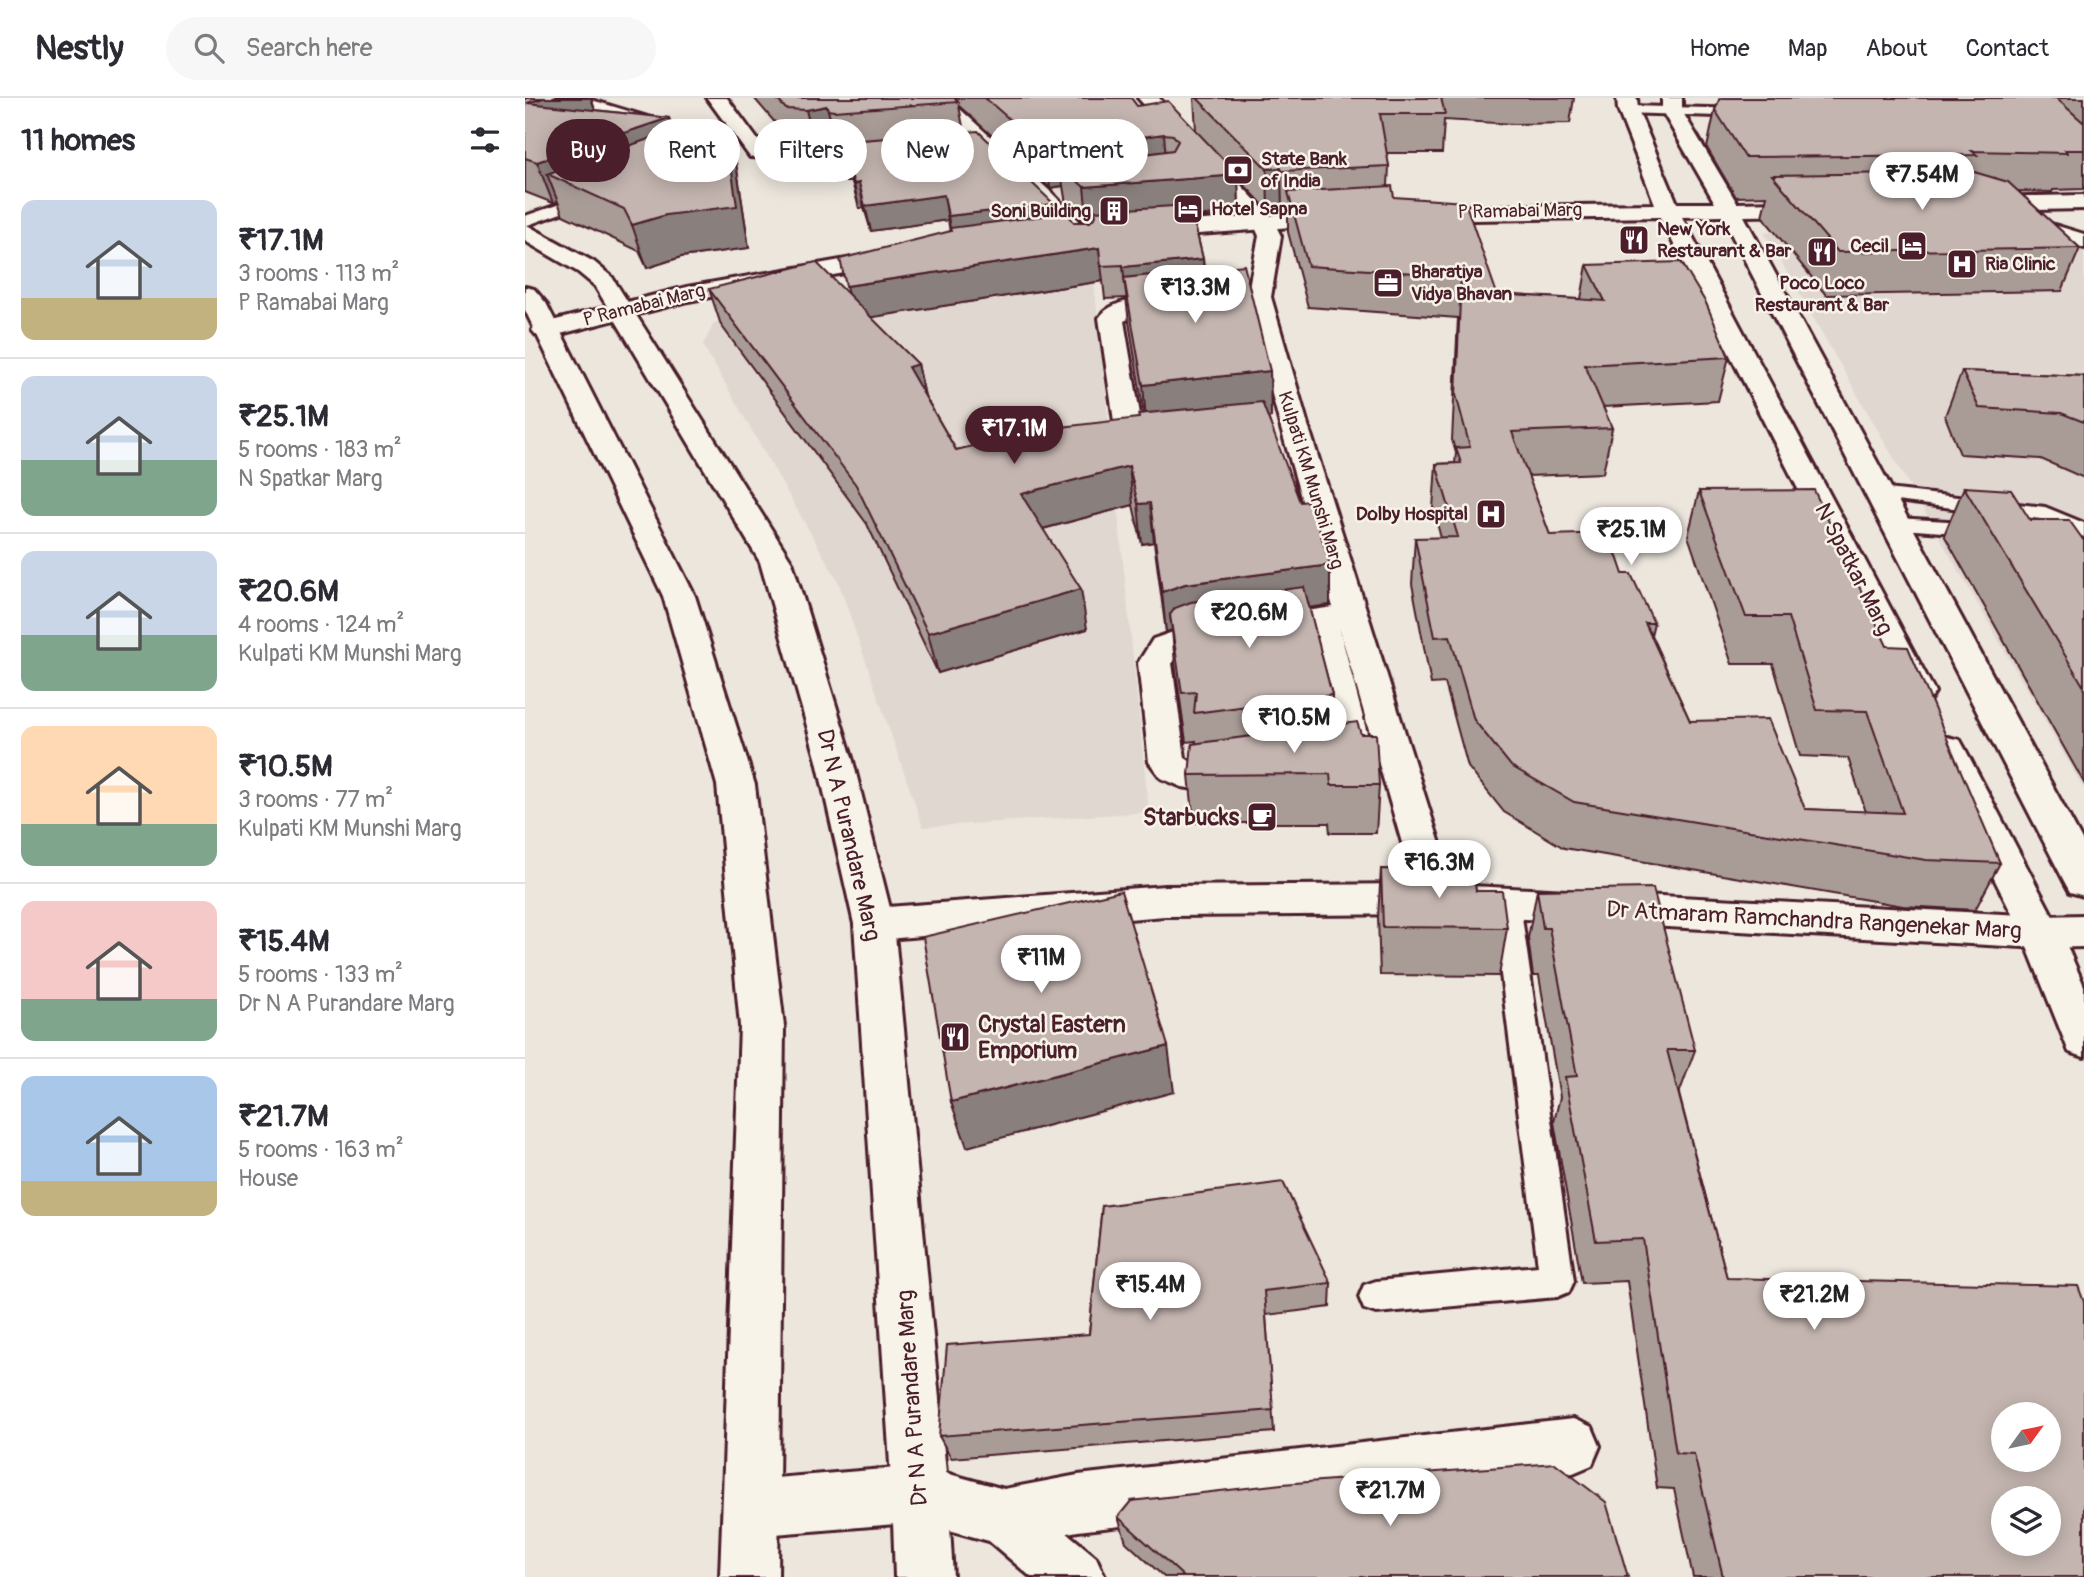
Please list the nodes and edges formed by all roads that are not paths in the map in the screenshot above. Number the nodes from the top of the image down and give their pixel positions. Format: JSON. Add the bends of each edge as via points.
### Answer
{"nodes":[{"id":1,"x":565,"y":98,"type":"edge"},
{"id":2,"x":717,"y":98,"type":"edge"},
{"id":3,"x":937,"y":98,"type":"edge"},
{"id":4,"x":1148,"y":98,"type":"edge"},
{"id":5,"x":1627,"y":104,"type":"edge"},
{"id":6,"x":1672,"y":104,"type":"edge"},
{"id":7,"x":1764,"y":113,"type":"edge"},
{"id":8,"x":644,"y":122,"type":"edge"},
{"id":9,"x":987,"y":146,"type":"junction"},
{"id":10,"x":974,"y":147,"type":"edge"},
{"id":11,"x":754,"y":149,"type":"edge"},
{"id":12,"x":1707,"y":171,"type":"junction"},
{"id":13,"x":1655,"y":172,"type":"junction"},
{"id":14,"x":606,"y":191,"type":"edge"},
{"id":15,"x":2084,"y":202,"type":"edge"},
{"id":16,"x":1832,"y":215,"type":"edge"},
{"id":17,"x":1672,"y":216,"type":"junction"},
{"id":18,"x":1733,"y":216,"type":"junction"},
{"id":19,"x":2084,"y":219,"type":"edge"},
{"id":20,"x":525,"y":221,"type":"edge"},
{"id":21,"x":2019,"y":221,"type":"junction"},
{"id":22,"x":1392,"y":222,"type":"edge"},
{"id":23,"x":1359,"y":224,"type":"edge"},
{"id":24,"x":1267,"y":230,"type":"junction"},
{"id":25,"x":525,"y":231,"type":"edge"},
{"id":26,"x":1083,"y":241,"type":"junction"},
{"id":27,"x":2084,"y":241,"type":"edge"},
{"id":28,"x":1057,"y":245,"type":"edge"},
{"id":29,"x":912,"y":264,"type":"edge"},
{"id":30,"x":525,"y":294,"type":"edge"},
{"id":31,"x":1233,"y":299,"type":"junction"},
{"id":32,"x":626,"y":320,"type":"junction"},
{"id":33,"x":550,"y":339,"type":"junction"},
{"id":34,"x":1186,"y":438,"type":"edge"},
{"id":35,"x":1879,"y":494,"type":"junction"},
{"id":36,"x":1896,"y":524,"type":"junction"},
{"id":37,"x":2005,"y":530,"type":"edge"},
{"id":38,"x":2084,"y":531,"type":"edge"},
{"id":39,"x":1336,"y":618,"type":"junction"},
{"id":40,"x":1393,"y":751,"type":"junction"},
{"id":41,"x":1273,"y":767,"type":"edge"},
{"id":42,"x":2084,"y":881,"type":"edge"},
{"id":43,"x":1438,"y":899,"type":"junction"},
{"id":44,"x":1506,"y":903,"type":"junction"},
{"id":45,"x":874,"y":924,"type":"junction"},
{"id":46,"x":2084,"y":931,"type":"edge"},
{"id":47,"x":2041,"y":932,"type":"junction"},
{"id":48,"x":2084,"y":1039,"type":"edge"},
{"id":49,"x":1376,"y":1297,"type":"dead end"},
{"id":50,"x":1573,"y":1447,"type":"dead end"},
{"id":51,"x":920,"y":1494,"type":"junction"},
{"id":52,"x":751,"y":1508,"type":"junction"},
{"id":53,"x":1004,"y":1517,"type":"junction"},
{"id":54,"x":749,"y":1577,"type":"edge"},
{"id":55,"x":924,"y":1577,"type":"edge"},
{"id":56,"x":1076,"y":1577,"type":"edge"}],
"edges":[{"from":1,"to":8,"type":"main road"},
{"from":2,"to":11,"type":"main road"},
{"from":3,"to":9,"type":"main road"},
{"from":4,"to":24,"type":"main road"},
{"from":5,"to":6,"type":"lane"},
{"from":5,"to":13,"type":"main road","name":"N Spatkar Marg"},
{"from":6,"to":7,"type":"lane"},
{"from":6,"to":12,"type":"main road"},
{"from":9,"to":10,"type":"main road"},
{"from":9,"to":26,"type":"main road","via":[[1055,197]]},
{"from":12,"to":13,"type":"main road"},
{"from":12,"to":18,"type":"main road"},
{"from":13,"to":17,"type":"main road","name":"N Spatkar Marg"},
{"from":14,"to":20,"type":"lane"},
{"from":15,"to":21,"type":"main road","via":[[1961,210]]},
{"from":16,"to":18,"type":"main road","name":"P Ramabai Marg"},
{"from":17,"to":18,"type":"main road","name":"P Ramabai Marg"},
{"from":17,"to":22,"type":"main road","name":"P Ramabai Marg"},
{"from":17,"to":47,"type":"main road","name":"N Spatkar Marg"},
{"from":18,"to":35,"type":"main road"},
{"from":19,"to":21,"type":"main road"},
{"from":21,"to":27,"type":"main road"},
{"from":23,"to":24,"type":"main road"},
{"from":24,"to":26,"type":"main road"},
{"from":24,"to":31,"type":"main road","name":"Kulpati KM Munshi Marg"},
{"from":25,"to":32,"type":"main road","name":"Dr N A Purandare Marg","via":[[604,282]]},
{"from":26,"to":28,"type":"main road"},
{"from":29,"to":32,"type":"main road","name":"P Ramabai Marg","via":[[817,278]]},
{"from":30,"to":33,"type":"main road"},
{"from":31,"to":34,"type":"main road","via":[[1129,310],[1111,318],[1130,435],[1149,443]]},
{"from":31,"to":39,"type":"main road","name":"Kulpati KM Munshi Marg","via":[[1284,426]]},
{"from":32,"to":33,"type":"main road","name":"P Ramabai Marg"},
{"from":32,"to":45,"type":"main road","name":"Dr N A Purandare Marg","via":[[776,562],[835,761]]},
{"from":33,"to":52,"type":"main road","via":[[679,596],[736,785],[762,1026]]},
{"from":35,"to":36,"type":"main road"},
{"from":35,"to":38,"type":"lane","via":[[2045,513]]},
{"from":36,"to":37,"type":"lane"},
{"from":36,"to":42,"type":"main road"},
{"from":39,"to":40,"type":"main road","name":"Kulpati KM Munshi Marg"},
{"from":39,"to":40,"type":"main road","via":[[1341,758]]},
{"from":39,"to":41,"type":"main road","via":[[1188,638],[1165,648],[1156,663],[1167,762],[1173,772],[1191,778]]},
{"from":40,"to":43,"type":"main road","name":"Kulpati KM Munshi Marg"},
{"from":43,"to":44,"type":"main road","name":"Dr Atmaram Ramchandra Rangenekar Marg"},
{"from":43,"to":45,"type":"main road","name":"Dr Atmaram Ramchandra Rangenekar Marg","via":[[1165,901]]},
{"from":44,"to":47,"type":"main road","name":"Dr Atmaram Ramchandra Rangenekar Marg"},
{"from":44,"to":49,"type":"lane","via":[[1557,1281]]},
{"from":45,"to":51,"type":"main road","name":"Dr N A Purandare Marg"},
{"from":46,"to":47,"type":"main road","name":"Dr Atmaram Ramchandra Rangenekar Marg"},
{"from":47,"to":48,"type":"main road","name":"N Spatkar Marg"},
{"from":50,"to":53,"type":"main road","via":[[1078,1503]]},
{"from":51,"to":52,"type":"main road"},
{"from":51,"to":53,"type":"main road"},
{"from":51,"to":55,"type":"main road","name":"Dr N A Purandare Marg"},
{"from":52,"to":54,"type":"main road"},
{"from":53,"to":56,"type":"main road"}]}
